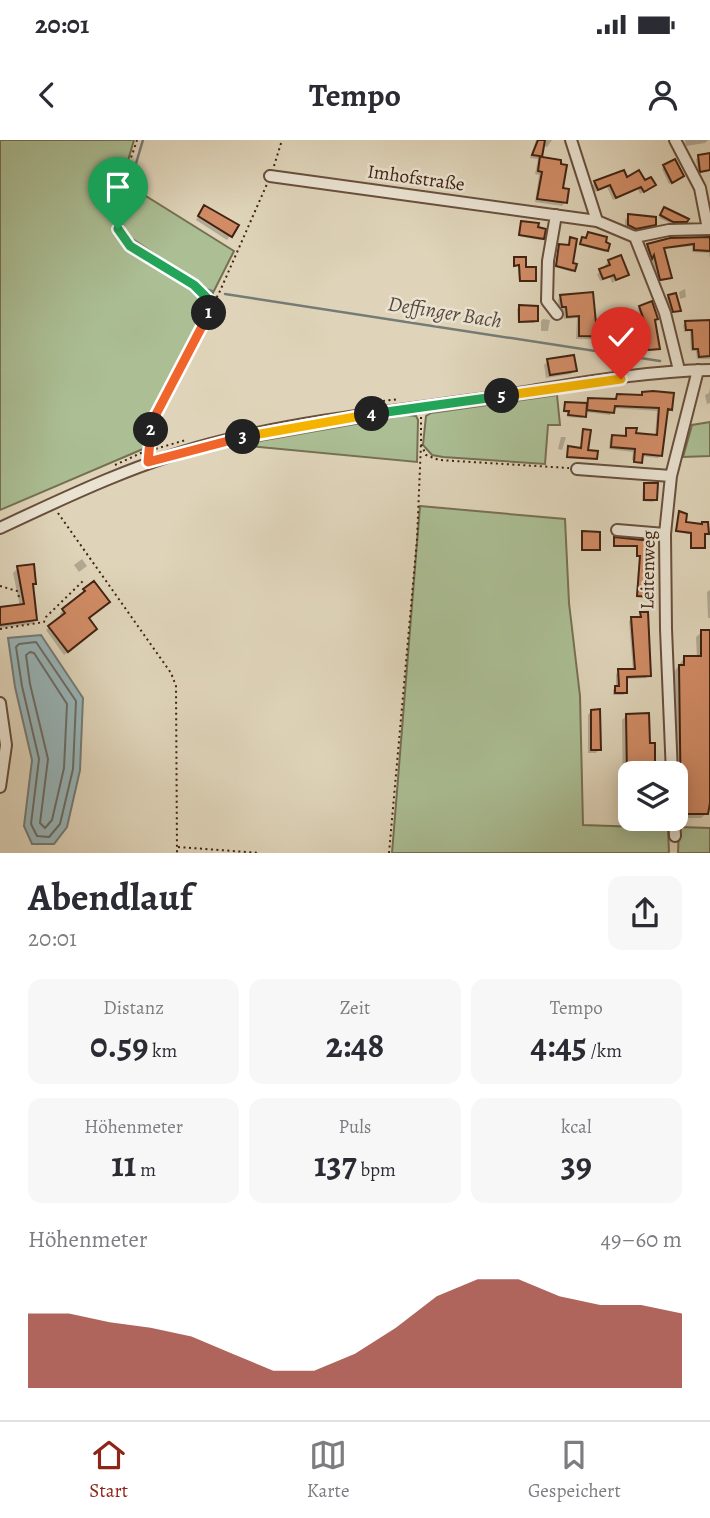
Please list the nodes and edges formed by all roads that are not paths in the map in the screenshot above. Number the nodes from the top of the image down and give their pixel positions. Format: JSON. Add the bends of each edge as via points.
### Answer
{"nodes":[{"id":1,"x":572,"y":140,"type":"edge"},
{"id":2,"x":676,"y":140,"type":"edge"},
{"id":3,"x":270,"y":176,"type":"road end"},
{"id":4,"x":556,"y":215,"type":"junction"},
{"id":5,"x":597,"y":221,"type":"junction"},
{"id":6,"x":709,"y":229,"type":"edge"},
{"id":7,"x":635,"y":237,"type":"junction"},
{"id":8,"x":554,"y":310,"type":"dead end"},
{"id":9,"x":679,"y":370,"type":"junction"},
{"id":10,"x":698,"y":370,"type":"junction"},
{"id":11,"x":710,"y":370,"type":"edge"},
{"id":12,"x":577,"y":469,"type":"road end"},
{"id":13,"x":671,"y":476,"type":"junction"},
{"id":14,"x":0,"y":528,"type":"edge"},
{"id":15,"x":617,"y":530,"type":"dead end"},
{"id":16,"x":665,"y":534,"type":"junction"},
{"id":17,"x":0,"y":704,"type":"edge"},
{"id":18,"x":671,"y":761,"type":"edge"},
{"id":19,"x":0,"y":787,"type":"edge"},
{"id":20,"x":675,"y":831,"type":"edge"},
{"id":21,"x":675,"y":836,"type":"dead end"}],
"edges":[{"from":1,"to":5,"type":"street"},
{"from":2,"to":6,"type":"street","via":[[700,188]]},
{"from":3,"to":4,"type":"street","name":"Imhofstraße"},
{"from":4,"to":5,"type":"street","name":"Imhofstraße"},
{"from":4,"to":8,"type":"street","via":[[547,302]]},
{"from":5,"to":7,"type":"street","name":"Imhofstraße"},
{"from":6,"to":7,"type":"street"},
{"from":7,"to":9,"type":"street","via":[[665,313]]},
{"from":9,"to":10,"type":"street"},
{"from":9,"to":14,"type":"street","via":[[222,441],[148,462]]},
{"from":10,"to":11,"type":"street"},
{"from":10,"to":13,"type":"street","name":"Leitenweg"},
{"from":12,"to":13,"type":"street"},
{"from":13,"to":16,"type":"street","name":"Leitenweg"},
{"from":15,"to":16,"type":"street"},
{"from":16,"to":18,"type":"street","name":"Leitenweg"},
{"from":17,"to":19,"type":"street","via":[[6,746]]},
{"from":20,"to":21,"type":"street"}]}
